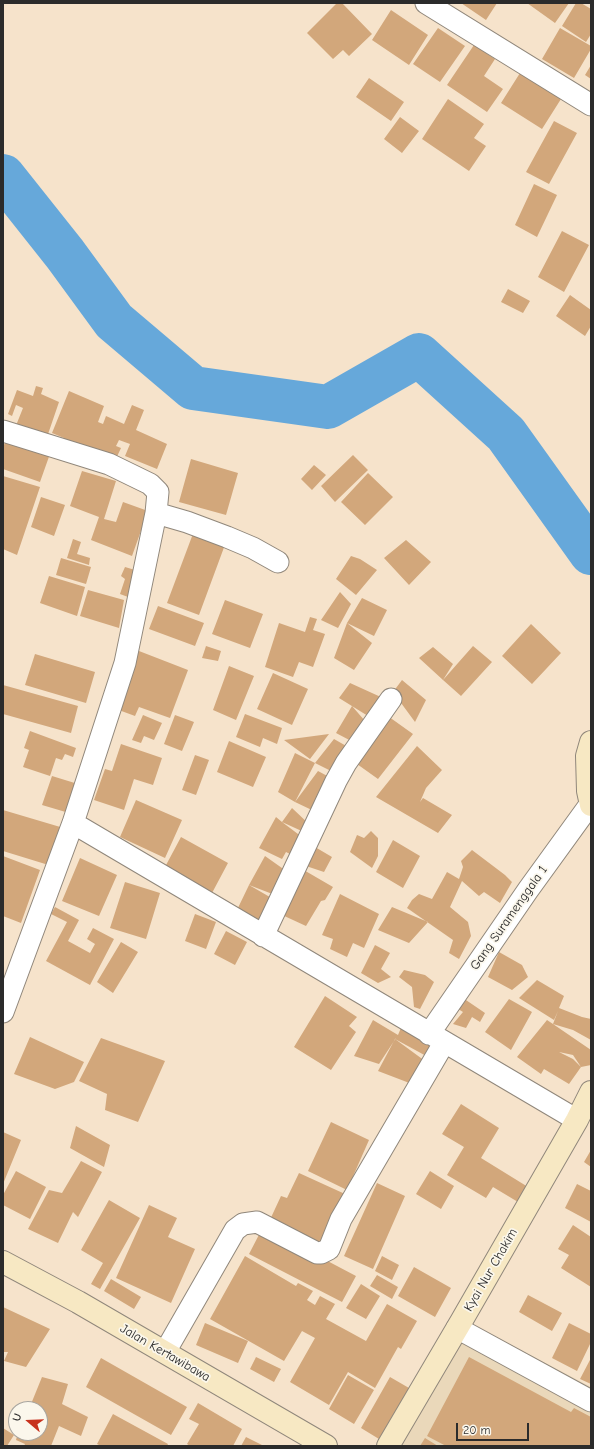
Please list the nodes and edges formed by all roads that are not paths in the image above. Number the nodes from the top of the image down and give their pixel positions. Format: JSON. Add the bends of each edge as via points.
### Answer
{"nodes":[{"id":1,"x":426,"y":3,"type":"edge"},
{"id":2,"x":591,"y":105,"type":"edge"},
{"id":3,"x":3,"y":431,"type":"edge"},
{"id":4,"x":156,"y":513,"type":"junction"},
{"id":5,"x":278,"y":562,"type":"dead end"},
{"id":6,"x":391,"y":699,"type":"dead end"},
{"id":7,"x":591,"y":742,"type":"edge"},
{"id":8,"x":591,"y":804,"type":"edge"},
{"id":9,"x":73,"y":823,"type":"junction"},
{"id":10,"x":263,"y":936,"type":"junction"},
{"id":11,"x":3,"y":1012,"type":"edge"},
{"id":12,"x":436,"y":1038,"type":"junction"},
{"id":13,"x":591,"y":1092,"type":"edge"},
{"id":14,"x":577,"y":1120,"type":"junction"},
{"id":15,"x":3,"y":1262,"type":"edge"},
{"id":16,"x":457,"y":1328,"type":"junction"},
{"id":17,"x":165,"y":1352,"type":"junction"},
{"id":18,"x":591,"y":1401,"type":"edge"},
{"id":19,"x":326,"y":1446,"type":"edge"},
{"id":20,"x":388,"y":1446,"type":"edge"}],
"edges":[{"from":1,"to":2,"type":"street"},
{"from":3,"to":4,"type":"street","via":[[109,464],[150,484],[158,492]]},
{"from":4,"to":5,"type":"street","via":[[227,537]]},
{"from":4,"to":9,"type":"street","via":[[125,663]]},
{"from":6,"to":10,"type":"street","via":[[336,781]]},
{"from":7,"to":8,"type":"street","via":[[587,756]]},
{"from":8,"to":12,"type":"street","name":"Gang Suramenggala 1","via":[[528,890]]},
{"from":9,"to":10,"type":"street"},
{"from":9,"to":11,"type":"street"},
{"from":10,"to":12,"type":"street"},
{"from":12,"to":14,"type":"street"},
{"from":12,"to":17,"type":"street","name":"Gang Suramenggala 1","via":[[341,1219],[329,1248],[317,1253],[257,1222],[243,1224],[235,1230]]},
{"from":13,"to":14,"type":"street","name":"Kyai Nur Chakim"},
{"from":14,"to":16,"type":"street","name":"Kyai Nur Chakim"},
{"from":15,"to":17,"type":"street","name":"Jalan Kertawibawa"},
{"from":16,"to":18,"type":"street"},
{"from":16,"to":20,"type":"street","name":"Kyai Nur Chakim"},
{"from":17,"to":19,"type":"street","name":"Jalan Kertawibawa"}]}
